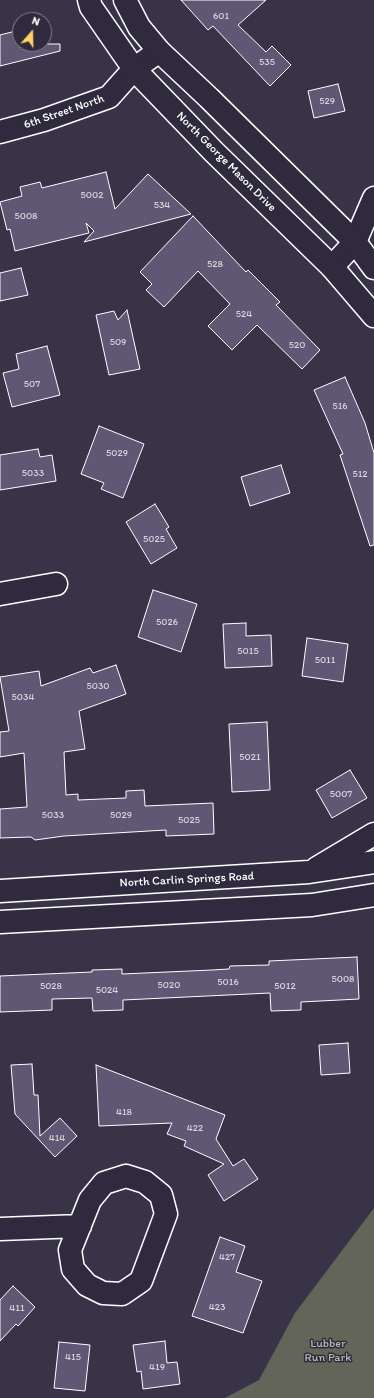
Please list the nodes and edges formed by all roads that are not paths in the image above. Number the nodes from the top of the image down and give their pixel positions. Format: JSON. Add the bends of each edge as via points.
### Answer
{"nodes":[{"id":1,"x":89,"y":0,"type":"edge"},
{"id":2,"x":125,"y":0,"type":"edge"},
{"id":3,"x":159,"y":52,"type":"junction"},
{"id":4,"x":134,"y":69,"type":"junction"},
{"id":5,"x":0,"y":132,"type":"edge"},
{"id":6,"x":374,"y":198,"type":"edge"},
{"id":7,"x":355,"y":242,"type":"junction"},
{"id":8,"x":332,"y":267,"type":"junction"},
{"id":9,"x":374,"y":268,"type":"edge"},
{"id":10,"x":374,"y":316,"type":"edge"},
{"id":11,"x":56,"y":584,"type":"dead end"},
{"id":12,"x":0,"y":594,"type":"edge"},
{"id":13,"x":374,"y":834,"type":"edge"},
{"id":14,"x":374,"y":862,"type":"edge"},
{"id":15,"x":309,"y":872,"type":"junction"},
{"id":16,"x":0,"y":891,"type":"edge"},
{"id":17,"x":369,"y":897,"type":"edge"},
{"id":18,"x":0,"y":922,"type":"edge"},
{"id":19,"x":80,"y":1226,"type":"junction"},
{"id":20,"x":0,"y":1229,"type":"edge"}],
"edges":[{"from":1,"to":4,"type":"main road","name":"North George Mason Drive"},
{"from":2,"to":3,"type":"main road","via":[[139,27]]},
{"from":3,"to":4,"type":"main road","name":"6th Street North"},
{"from":3,"to":7,"type":"main road"},
{"from":4,"to":5,"type":"main road","name":"6th Street North","via":[[109,97],[44,120]]},
{"from":4,"to":8,"type":"main road","name":"North George Mason Drive","via":[[214,152]]},
{"from":6,"to":7,"type":"main road"},
{"from":7,"to":8,"type":"main road"},
{"from":7,"to":9,"type":"main road"},
{"from":8,"to":10,"type":"main road","name":"North George Mason Drive"},
{"from":11,"to":12,"type":"main road"},
{"from":13,"to":15,"type":"main road"},
{"from":14,"to":15,"type":"main road","name":"North Carlin Springs Road"},
{"from":15,"to":16,"type":"main road","name":"North Carlin Springs Road"},
{"from":17,"to":18,"type":"main road","via":[[312,905]]},
{"from":19,"to":19,"type":"main road","via":[[70,1250],[73,1269],[87,1285],[103,1293],[122,1294],[141,1281],[166,1214],[161,1195],[145,1182],[126,1176],[104,1183],[90,1200]]},
{"from":19,"to":20,"type":"main road"}]}
